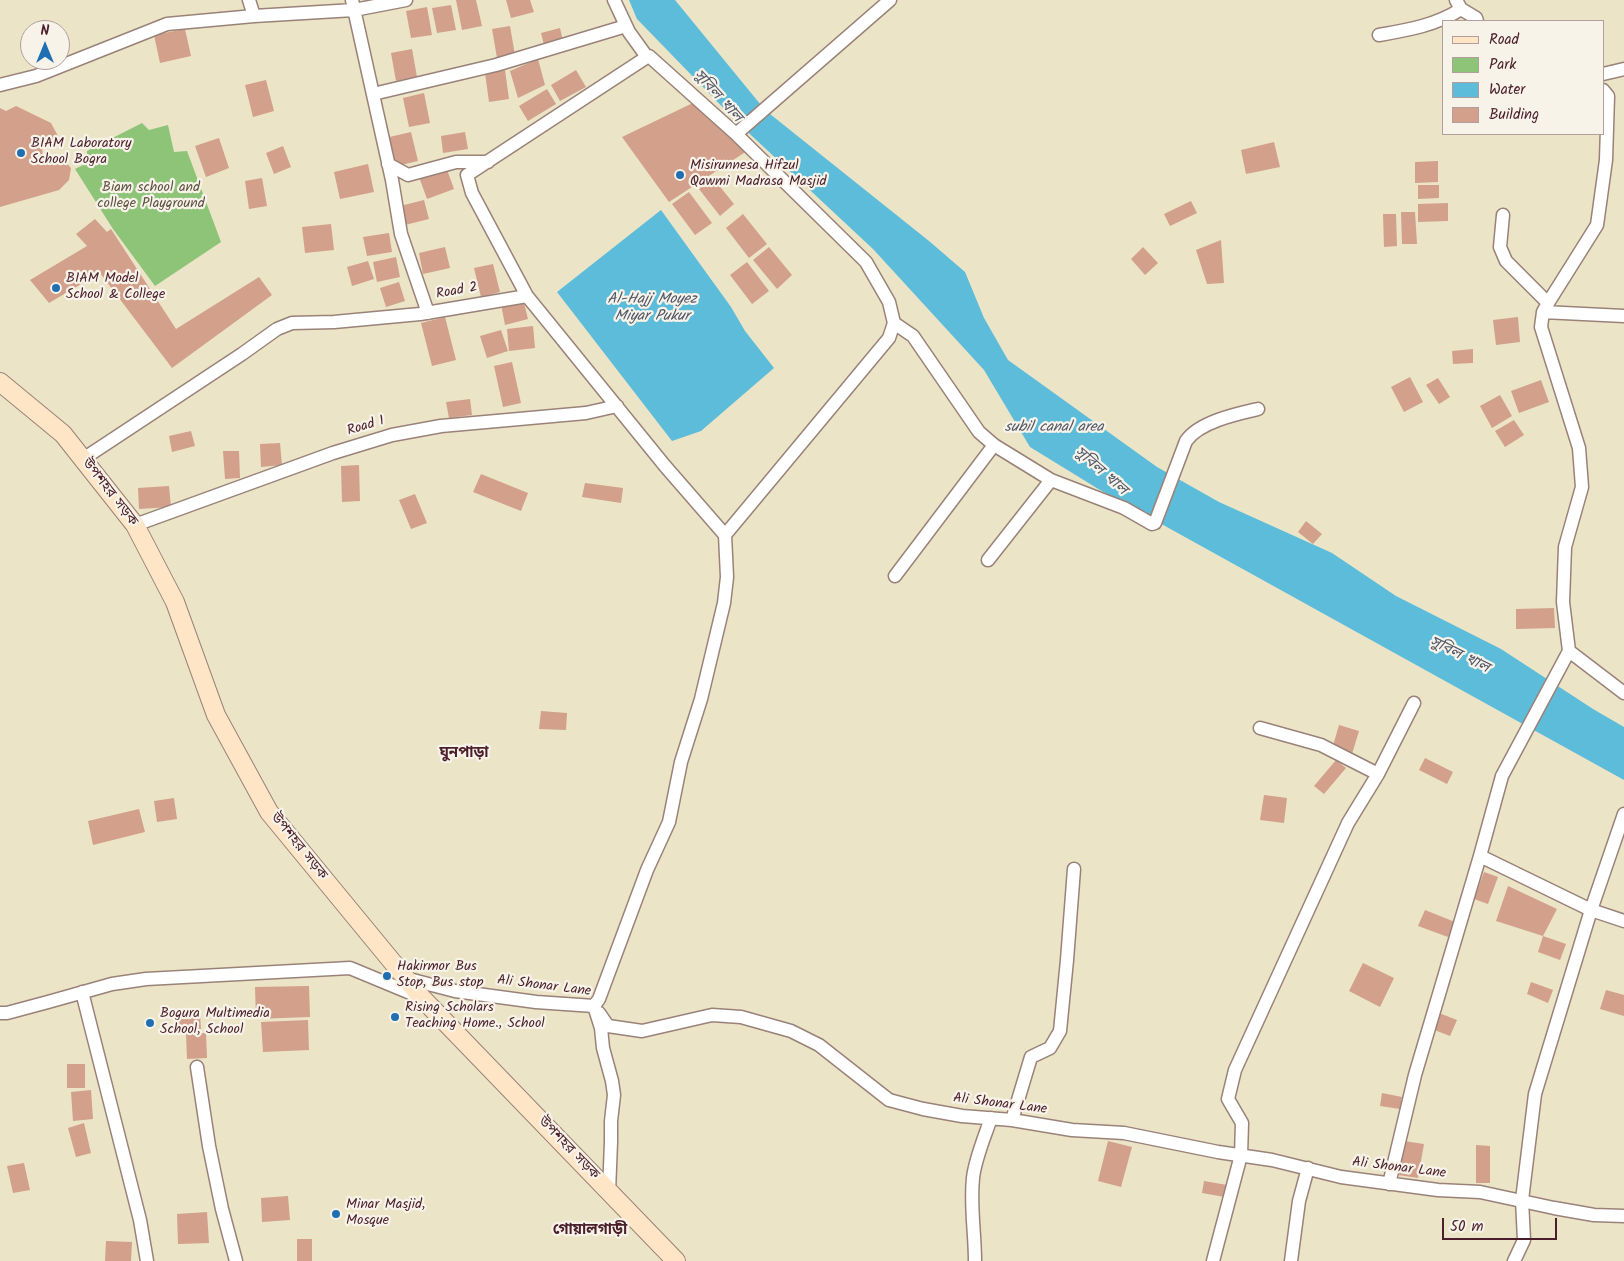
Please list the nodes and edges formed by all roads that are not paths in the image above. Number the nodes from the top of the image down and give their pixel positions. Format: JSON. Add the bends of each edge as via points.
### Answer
{"nodes":[{"id":1,"x":250,"y":0,"type":"edge"},
{"id":2,"x":406,"y":0,"type":"edge"},
{"id":3,"x":614,"y":0,"type":"edge"},
{"id":4,"x":890,"y":0,"type":"edge"},
{"id":5,"x":353,"y":5,"type":"edge"},
{"id":6,"x":1459,"y":5,"type":"edge"},
{"id":7,"x":254,"y":16,"type":"junction"},
{"id":8,"x":1477,"y":20,"type":"edge"},
{"id":9,"x":626,"y":26,"type":"junction"},
{"id":10,"x":1379,"y":35,"type":"dead end"},
{"id":11,"x":647,"y":57,"type":"junction"},
{"id":12,"x":1624,"y":69,"type":"edge"},
{"id":13,"x":1604,"y":74,"type":"edge"},
{"id":14,"x":0,"y":85,"type":"edge"},
{"id":15,"x":1604,"y":91,"type":"edge"},
{"id":16,"x":373,"y":94,"type":"junction"},
{"id":17,"x":736,"y":134,"type":"junction"},
{"id":18,"x":488,"y":162,"type":"junction"},
{"id":19,"x":388,"y":164,"type":"junction"},
{"id":20,"x":1503,"y":215,"type":"dead end"},
{"id":21,"x":527,"y":296,"type":"junction"},
{"id":22,"x":1546,"y":308,"type":"junction"},
{"id":23,"x":428,"y":312,"type":"junction"},
{"id":24,"x":1624,"y":316,"type":"edge"},
{"id":25,"x":894,"y":323,"type":"junction"},
{"id":26,"x":0,"y":382,"type":"edge"},
{"id":27,"x":617,"y":406,"type":"junction"},
{"id":28,"x":1258,"y":409,"type":"dead end"},
{"id":29,"x":994,"y":445,"type":"junction"},
{"id":30,"x":83,"y":459,"type":"junction"},
{"id":31,"x":1051,"y":480,"type":"junction"},
{"id":32,"x":135,"y":525,"type":"junction"},
{"id":33,"x":725,"y":534,"type":"junction"},
{"id":34,"x":988,"y":560,"type":"dead end"},
{"id":35,"x":895,"y":576,"type":"dead end"},
{"id":36,"x":1569,"y":651,"type":"junction"},
{"id":37,"x":1624,"y":693,"type":"edge"},
{"id":38,"x":1414,"y":703,"type":"dead end"},
{"id":39,"x":1260,"y":728,"type":"dead end"},
{"id":40,"x":1378,"y":774,"type":"junction"},
{"id":41,"x":1624,"y":814,"type":"edge"},
{"id":42,"x":1480,"y":856,"type":"junction"},
{"id":43,"x":1074,"y":869,"type":"dead end"},
{"id":44,"x":1591,"y":910,"type":"junction"},
{"id":45,"x":1624,"y":921,"type":"edge"},
{"id":46,"x":405,"y":978,"type":"junction"},
{"id":47,"x":82,"y":992,"type":"junction"},
{"id":48,"x":422,"y":998,"type":"junction"},
{"id":49,"x":594,"y":1006,"type":"junction"},
{"id":50,"x":0,"y":1013,"type":"edge"},
{"id":51,"x":197,"y":1067,"type":"dead end"},
{"id":52,"x":991,"y":1118,"type":"junction"},
{"id":53,"x":1012,"y":1120,"type":"junction"},
{"id":54,"x":1241,"y":1155,"type":"junction"},
{"id":55,"x":1308,"y":1168,"type":"junction"},
{"id":56,"x":1389,"y":1184,"type":"junction"},
{"id":57,"x":609,"y":1192,"type":"junction"},
{"id":58,"x":1522,"y":1200,"type":"junction"},
{"id":59,"x":1624,"y":1216,"type":"edge"},
{"id":60,"x":147,"y":1261,"type":"edge"},
{"id":61,"x":236,"y":1261,"type":"edge"},
{"id":62,"x":676,"y":1261,"type":"edge"},
{"id":63,"x":975,"y":1261,"type":"edge"},
{"id":64,"x":1214,"y":1261,"type":"edge"},
{"id":65,"x":1291,"y":1261,"type":"edge"},
{"id":66,"x":1514,"y":1261,"type":"edge"}],
"edges":[{"from":1,"to":7,"type":"street"},
{"from":2,"to":5,"type":"street"},
{"from":3,"to":9,"type":"street"},
{"from":4,"to":17,"type":"street"},
{"from":5,"to":7,"type":"street"},
{"from":5,"to":16,"type":"street"},
{"from":6,"to":8,"type":"street"},
{"from":6,"to":10,"type":"street","via":[[1448,18]]},
{"from":7,"to":14,"type":"street","via":[[167,24],[36,76]]},
{"from":9,"to":11,"type":"street"},
{"from":9,"to":16,"type":"street","via":[[496,65]]},
{"from":11,"to":17,"type":"street"},
{"from":11,"to":18,"type":"street"},
{"from":12,"to":13,"type":"street"},
{"from":15,"to":22,"type":"street","via":[[1608,96],[1606,160],[1597,225]]},
{"from":16,"to":19,"type":"street"},
{"from":17,"to":25,"type":"street","via":[[866,262],[889,302]]},
{"from":18,"to":19,"type":"street","via":[[456,162],[408,175]]},
{"from":18,"to":21,"type":"street","via":[[467,175],[472,192]]},
{"from":19,"to":23,"type":"street","via":[[401,234]]},
{"from":20,"to":22,"type":"street","via":[[1500,247],[1506,261]]},
{"from":21,"to":23,"type":"street","name":"Road 2"},
{"from":21,"to":27,"type":"street"},
{"from":22,"to":24,"type":"street"},
{"from":22,"to":36,"type":"street","via":[[1541,327],[1578,448],[1582,488],[1565,547],[1563,602]]},
{"from":23,"to":30,"type":"street","name":"Road 2","via":[[292,323],[276,329]]},
{"from":25,"to":29,"type":"street","via":[[914,336],[979,432]]},
{"from":25,"to":33,"type":"street","via":[[889,338]]},
{"from":26,"to":30,"type":"main road","name":"উপশহর সড়ক","via":[[63,434]]},
{"from":27,"to":32,"type":"street","name":"Road 1","via":[[586,414],[476,423],[392,435],[333,453]]},
{"from":27,"to":33,"type":"street"},
{"from":28,"to":31,"type":"street","via":[[1228,415],[1193,433],[1186,442],[1152,524],[1124,508]]},
{"from":29,"to":31,"type":"street"},
{"from":29,"to":35,"type":"street"},
{"from":30,"to":32,"type":"main road","name":"উপশহর সড়ক"},
{"from":31,"to":34,"type":"street"},
{"from":32,"to":46,"type":"main road","name":"উপশহর সড়ক","via":[[175,602],[216,715],[269,812]]},
{"from":33,"to":49,"type":"street","via":[[724,603],[681,762],[669,822]]},
{"from":36,"to":37,"type":"street"},
{"from":36,"to":42,"type":"street","via":[[1502,776]]},
{"from":38,"to":40,"type":"street"},
{"from":39,"to":40,"type":"street","via":[[1321,744]]},
{"from":40,"to":54,"type":"street","via":[[1348,823],[1235,1070],[1228,1099],[1242,1123]]},
{"from":41,"to":44,"type":"street"},
{"from":42,"to":44,"type":"street"},
{"from":42,"to":56,"type":"street","via":[[1415,1075]]},
{"from":43,"to":53,"type":"street","via":[[1060,1031],[1050,1048],[1031,1057]]},
{"from":44,"to":45,"type":"street"},
{"from":44,"to":58,"type":"street","via":[[1535,1094]]},
{"from":46,"to":48,"type":"main road","name":"উপশহর সড়ক"},
{"from":46,"to":49,"type":"street","name":"Ali Shonar Lane","via":[[455,991]]},
{"from":47,"to":48,"type":"street","via":[[146,979],[350,968]]},
{"from":47,"to":50,"type":"street"},
{"from":47,"to":60,"type":"street","via":[[140,1220]]},
{"from":48,"to":57,"type":"main road","name":"উপশহর সড়ক"},
{"from":49,"to":52,"type":"street","name":"Ali Shonar Lane","via":[[608,1026],[642,1030],[712,1015],[741,1017],[791,1030],[819,1045],[889,1100],[962,1116]]},
{"from":49,"to":57,"type":"street","via":[[614,1095],[610,1121]]},
{"from":51,"to":61,"type":"street","via":[[209,1146]]},
{"from":52,"to":53,"type":"street","name":"Ali Shonar Lane"},
{"from":52,"to":63,"type":"street","via":[[973,1176]]},
{"from":53,"to":54,"type":"street","name":"Ali Shonar Lane","via":[[1072,1130],[1124,1133]]},
{"from":54,"to":55,"type":"street","name":"Ali Shonar Lane"},
{"from":54,"to":64,"type":"street"},
{"from":55,"to":56,"type":"street","name":"Ali Shonar Lane"},
{"from":55,"to":65,"type":"street"},
{"from":56,"to":58,"type":"street","name":"Ali Shonar Lane","via":[[1480,1192]]},
{"from":57,"to":62,"type":"main road","name":"উপশহর সড়ক"},
{"from":58,"to":59,"type":"street","name":"Ali Shonar Lane","via":[[1594,1215]]},
{"from":58,"to":66,"type":"street","via":[[1524,1240]]}]}
